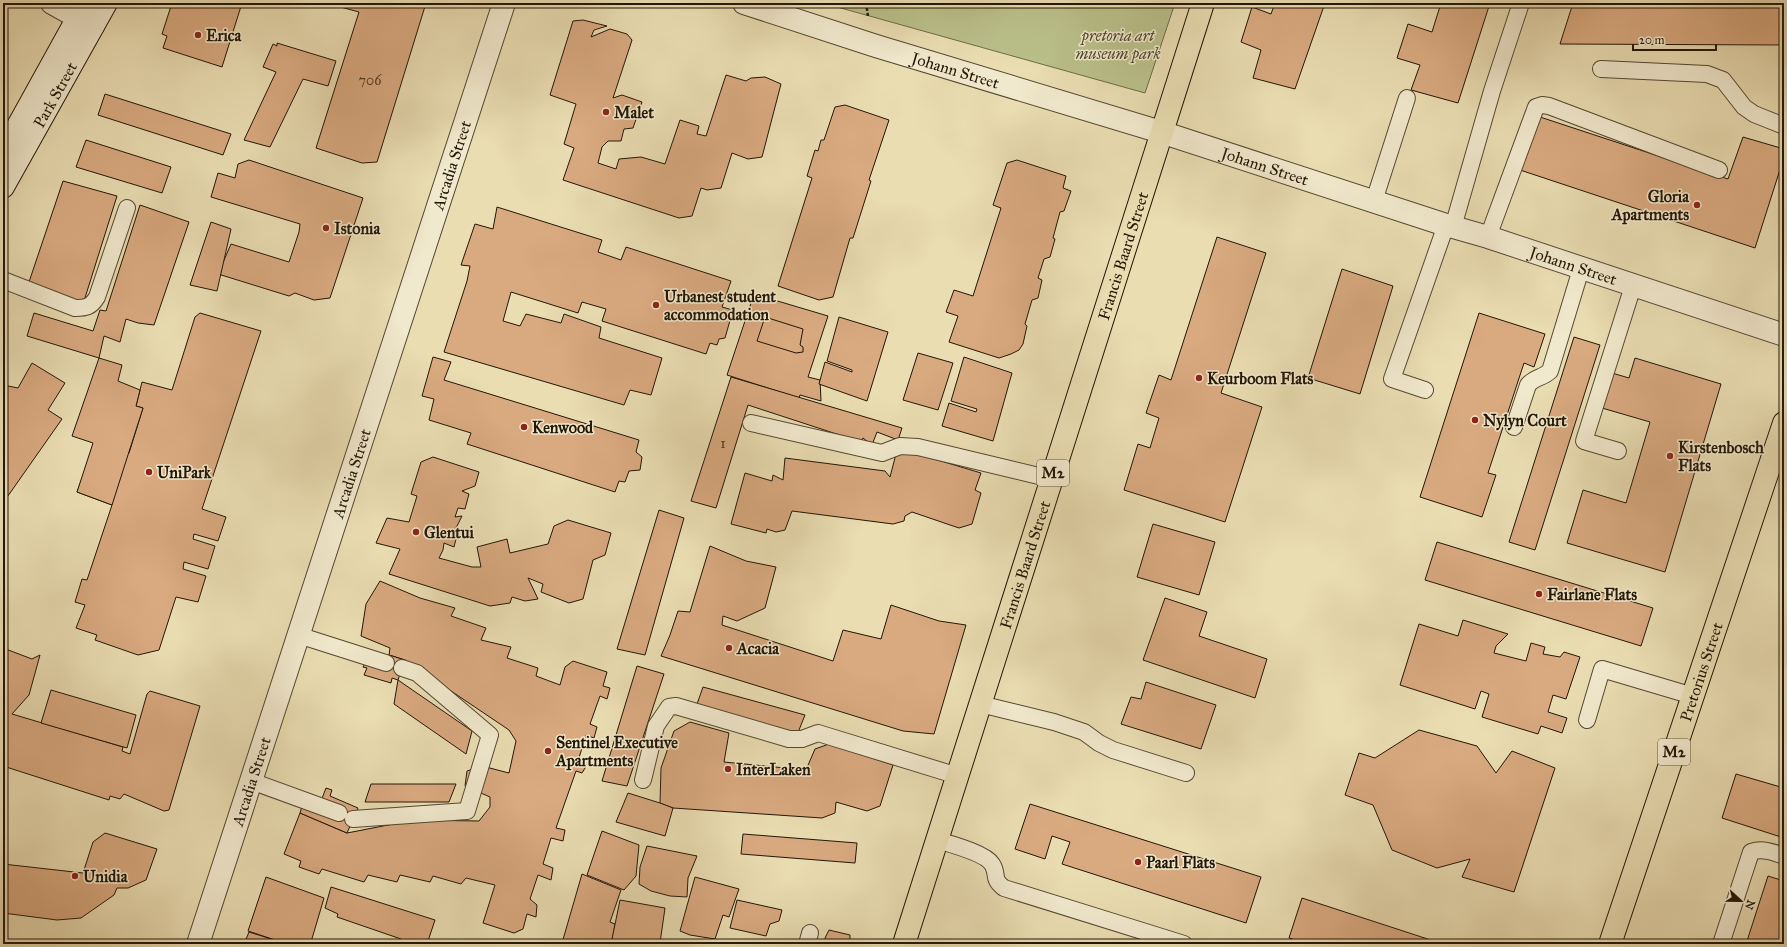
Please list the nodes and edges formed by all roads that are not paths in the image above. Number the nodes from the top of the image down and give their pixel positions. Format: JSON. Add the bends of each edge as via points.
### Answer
{"nodes":[{"id":1,"x":52,"y":3,"type":"edge"},
{"id":2,"x":106,"y":3,"type":"edge"},
{"id":3,"x":504,"y":3,"type":"edge"},
{"id":4,"x":744,"y":3,"type":"edge"},
{"id":5,"x":1203,"y":3,"type":"edge"},
{"id":6,"x":1521,"y":3,"type":"edge"},
{"id":7,"x":86,"y":16,"type":"edge"},
{"id":8,"x":1601,"y":69,"type":"dead end"},
{"id":9,"x":1406,"y":98,"type":"dead end"},
{"id":10,"x":1784,"y":126,"type":"edge"},
{"id":11,"x":1161,"y":132,"type":"junction"},
{"id":12,"x":3,"y":153,"type":"edge"},
{"id":13,"x":1718,"y":170,"type":"dead end"},
{"id":14,"x":3,"y":187,"type":"edge"},
{"id":15,"x":1374,"y":201,"type":"junction"},
{"id":16,"x":127,"y":208,"type":"dead end"},
{"id":17,"x":1449,"y":226,"type":"junction"},
{"id":18,"x":1488,"y":237,"type":"junction"},
{"id":19,"x":1581,"y":269,"type":"junction"},
{"id":20,"x":3,"y":280,"type":"edge"},
{"id":21,"x":1634,"y":286,"type":"junction"},
{"id":22,"x":1784,"y":335,"type":"edge"},
{"id":23,"x":1425,"y":390,"type":"dead end"},
{"id":24,"x":1784,"y":423,"type":"edge"},
{"id":25,"x":751,"y":424,"type":"dead end"},
{"id":26,"x":1514,"y":427,"type":"dead end"},
{"id":27,"x":1618,"y":451,"type":"dead end"},
{"id":28,"x":1051,"y":479,"type":"junction"},
{"id":29,"x":298,"y":635,"type":"junction"},
{"id":30,"x":386,"y":663,"type":"dead end"},
{"id":31,"x":402,"y":668,"type":"dead end"},
{"id":32,"x":1693,"y":696,"type":"junction"},
{"id":33,"x":980,"y":704,"type":"junction"},
{"id":34,"x":1587,"y":720,"type":"dead end"},
{"id":35,"x":1186,"y":774,"type":"dead end"},
{"id":36,"x":958,"y":776,"type":"junction"},
{"id":37,"x":643,"y":780,"type":"dead end"},
{"id":38,"x":250,"y":781,"type":"junction"},
{"id":39,"x":937,"y":840,"type":"junction"},
{"id":40,"x":1784,"y":856,"type":"edge"},
{"id":41,"x":198,"y":944,"type":"edge"},
{"id":42,"x":904,"y":944,"type":"edge"},
{"id":43,"x":1184,"y":944,"type":"edge"},
{"id":44,"x":1610,"y":944,"type":"edge"},
{"id":45,"x":1720,"y":944,"type":"edge"}],
"edges":[{"from":1,"to":7,"type":"street"},
{"from":2,"to":7,"type":"street","name":"Park Street"},
{"from":3,"to":29,"type":"street","name":"Arcadia Street"},
{"from":4,"to":11,"type":"street","name":"Johann Street","via":[[876,46]]},
{"from":5,"to":11,"type":"main road","name":"Francis Baard Street","number":"M2"},
{"from":6,"to":17,"type":"lane"},
{"from":7,"to":12,"type":"street","name":"Park Street"},
{"from":7,"to":14,"type":"street","name":"Park Street"},
{"from":8,"to":10,"type":"lane","via":[[1707,74],[1723,80],[1740,103],[1749,110]]},
{"from":9,"to":15,"type":"lane"},
{"from":11,"to":15,"type":"street","name":"Johann Street"},
{"from":11,"to":28,"type":"main road","name":"Francis Baard Street","number":"M2"},
{"from":13,"to":18,"type":"lane","via":[[1542,105],[1536,107]]},
{"from":15,"to":17,"type":"street","name":"Johann Street"},
{"from":16,"to":20,"type":"lane","via":[[93,305],[75,308]]},
{"from":17,"to":18,"type":"street","name":"Johann Street"},
{"from":17,"to":23,"type":"lane","via":[[1392,379]]},
{"from":18,"to":19,"type":"street","name":"Johann Street"},
{"from":19,"to":21,"type":"street","name":"Johann Street"},
{"from":19,"to":26,"type":"lane","via":[[1550,371],[1545,376],[1532,380],[1528,385]]},
{"from":21,"to":22,"type":"street","name":"Johann Street"},
{"from":21,"to":27,"type":"lane","via":[[1584,441]]},
{"from":24,"to":32,"type":"main road","name":"Pretorius Street","number":"M2"},
{"from":25,"to":28,"type":"lane","via":[[882,452],[900,446],[918,447]]},
{"from":28,"to":33,"type":"main road","name":"Francis Baard Street","number":"M2"},
{"from":29,"to":30,"type":"lane"},
{"from":29,"to":38,"type":"street","name":"Arcadia Street"},
{"from":31,"to":38,"type":"lane","via":[[417,673],[490,735],[467,811],[346,816]]},
{"from":32,"to":34,"type":"lane","via":[[1602,669]]},
{"from":32,"to":44,"type":"main road","name":"Pretorius Street","number":"M2"},
{"from":33,"to":35,"type":"lane","via":[[1084,732],[1113,750]]},
{"from":33,"to":36,"type":"main road","name":"Francis Baard Street","number":"M2"},
{"from":36,"to":37,"type":"lane","via":[[818,733],[802,739],[789,738],[676,706],[669,707],[656,726]]},
{"from":36,"to":39,"type":"main road","name":"Francis Baard Street","number":"M2"},
{"from":38,"to":41,"type":"street","name":"Arcadia Street"},
{"from":39,"to":42,"type":"main road","name":"Francis Baard Street","number":"M2"},
{"from":39,"to":43,"type":"lane","via":[[985,857],[992,864],[997,882],[1004,888]]},
{"from":40,"to":45,"type":"lane","via":[[1771,851],[1751,852]]}]}
